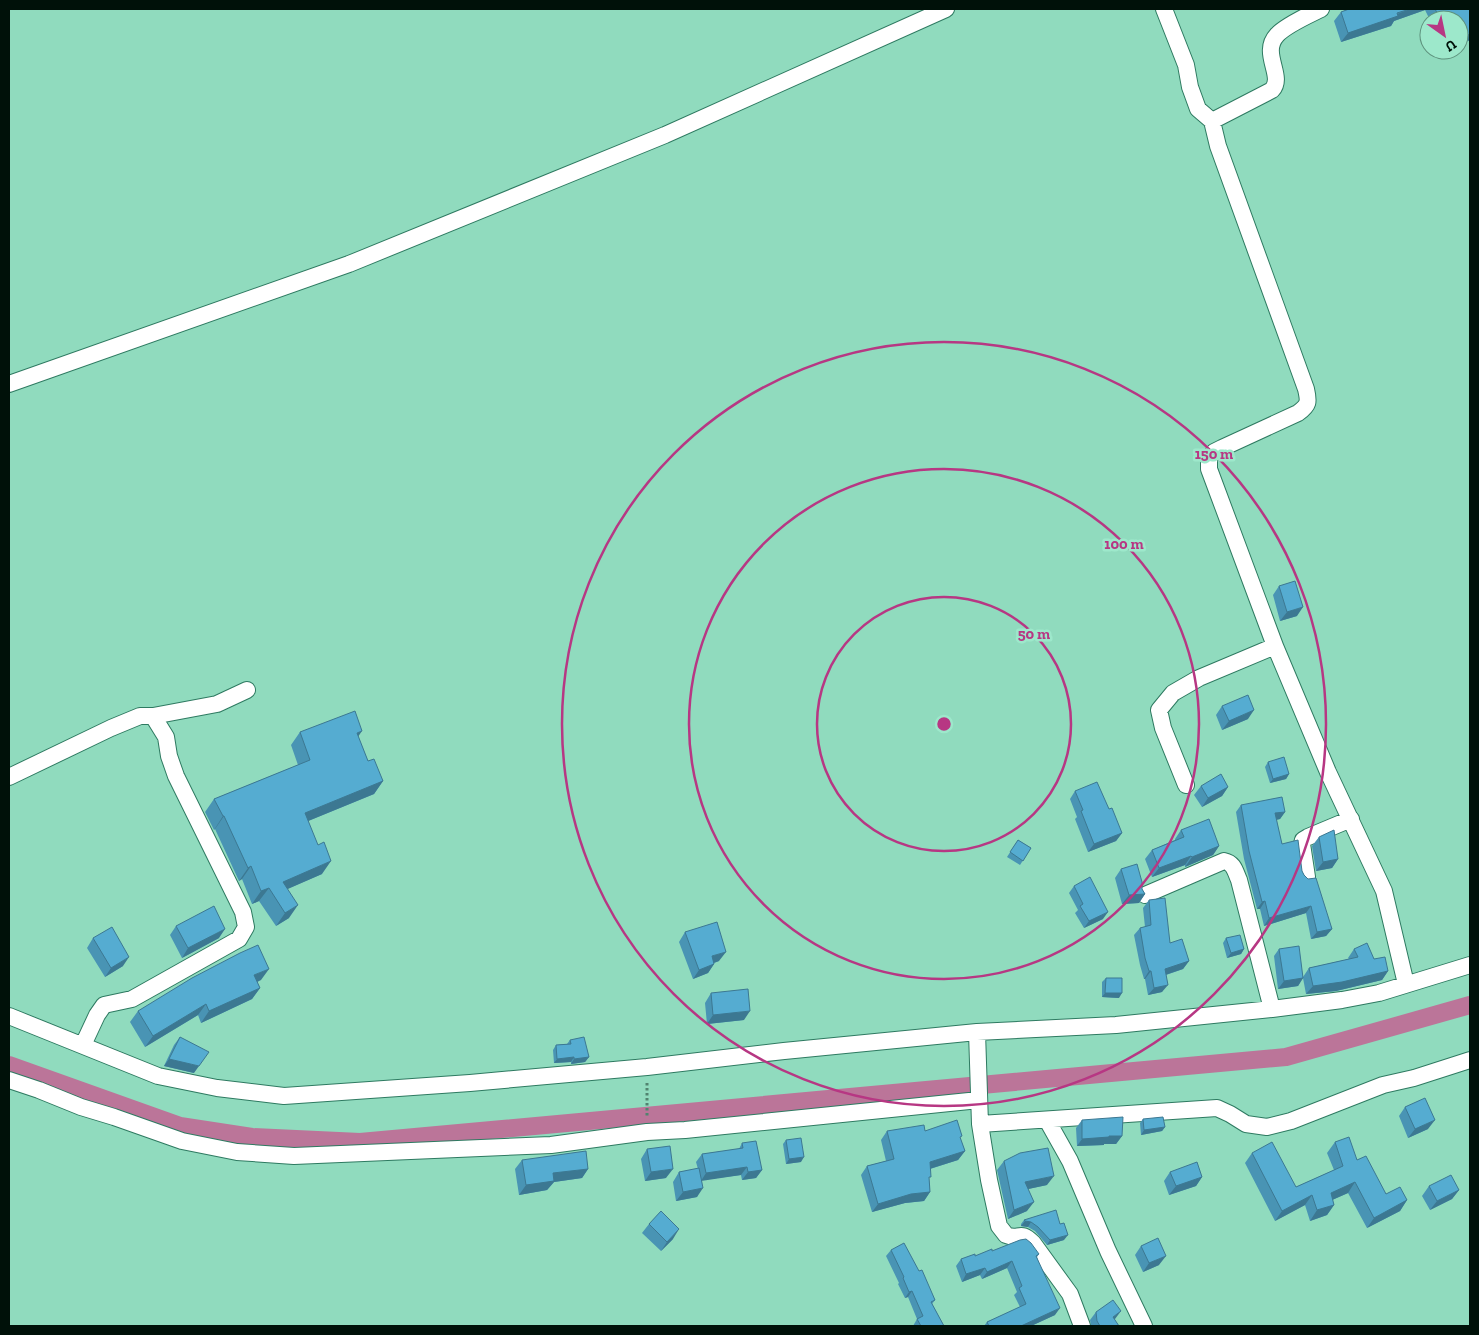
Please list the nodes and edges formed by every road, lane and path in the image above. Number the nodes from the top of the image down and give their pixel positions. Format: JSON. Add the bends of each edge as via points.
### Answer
{"nodes":[{"id":1,"x":946,"y":9,"type":"edge"},
{"id":2,"x":1164,"y":9,"type":"edge"},
{"id":3,"x":1322,"y":9,"type":"edge"},
{"id":4,"x":1212,"y":121,"type":"junction"},
{"id":5,"x":9,"y":384,"type":"edge"},
{"id":6,"x":1275,"y":646,"type":"junction"},
{"id":7,"x":248,"y":690,"type":"dead end"},
{"id":8,"x":154,"y":716,"type":"junction"},
{"id":9,"x":9,"y":777,"type":"edge"},
{"id":10,"x":1186,"y":785,"type":"dead end"},
{"id":11,"x":1351,"y":820,"type":"junction"},
{"id":12,"x":1307,"y":877,"type":"edge"},
{"id":13,"x":1145,"y":895,"type":"edge"},
{"id":14,"x":1470,"y":964,"type":"edge"},
{"id":15,"x":1406,"y":984,"type":"junction"},
{"id":16,"x":1272,"y":1009,"type":"junction"},
{"id":17,"x":9,"y":1016,"type":"edge"},
{"id":18,"x":977,"y":1032,"type":"junction"},
{"id":19,"x":83,"y":1045,"type":"junction"},
{"id":20,"x":1470,"y":1060,"type":"edge"},
{"id":21,"x":9,"y":1080,"type":"edge"},
{"id":22,"x":646,"y":1093,"type":"dead end"},
{"id":23,"x":979,"y":1095,"type":"junction"},
{"id":24,"x":1047,"y":1120,"type":"junction"},
{"id":25,"x":980,"y":1124,"type":"junction"},
{"id":26,"x":648,"y":1125,"type":"dead end"},
{"id":27,"x":1082,"y":1326,"type":"edge"},
{"id":28,"x":1144,"y":1326,"type":"edge"}],
"edges":[{"from":1,"to":5,"type":"street","via":[[665,135],[358,260]]},
{"from":2,"to":4,"type":"street","via":[[1186,64],[1198,109]]},
{"from":3,"to":4,"type":"street","via":[[1285,29],[1273,40],[1270,54],[1277,82],[1275,87]]},
{"from":4,"to":6,"type":"street","via":[[1218,146],[1309,400],[1306,408],[1298,413],[1214,452],[1209,458],[1209,468]]},
{"from":6,"to":10,"type":"street","via":[[1173,692],[1159,710]]},
{"from":6,"to":11,"type":"street"},
{"from":7,"to":8,"type":"street","via":[[217,704]]},
{"from":8,"to":9,"type":"street","via":[[140,716],[111,728]]},
{"from":8,"to":19,"type":"street","via":[[166,737],[176,776],[243,912],[246,927],[239,939],[132,999],[108,1003],[97,1015]]},
{"from":11,"to":12,"type":"street","via":[[1303,840]]},
{"from":11,"to":15,"type":"street","via":[[1384,891]]},
{"from":13,"to":16,"type":"street","via":[[1224,861],[1234,866]]},
{"from":14,"to":15,"type":"street"},
{"from":15,"to":16,"type":"street","via":[[1342,1000]]},
{"from":16,"to":18,"type":"street","via":[[1116,1026]]},
{"from":17,"to":19,"type":"street"},
{"from":18,"to":19,"type":"street","via":[[647,1067],[284,1096],[217,1088],[158,1076]]},
{"from":18,"to":23,"type":"street"},
{"from":20,"to":24,"type":"street","via":[[1383,1085],[1268,1127],[1246,1124],[1217,1108]]},
{"from":21,"to":23,"type":"street","via":[[182,1141],[237,1152],[294,1156],[551,1145]]},
{"from":22,"to":26,"type":"path"},
{"from":23,"to":25,"type":"street"},
{"from":24,"to":25,"type":"street"},
{"from":24,"to":28,"type":"street","via":[[1070,1162]]},
{"from":25,"to":27,"type":"street","via":[[999,1226],[1006,1235],[1026,1236],[1033,1243],[1070,1294]]}]}
